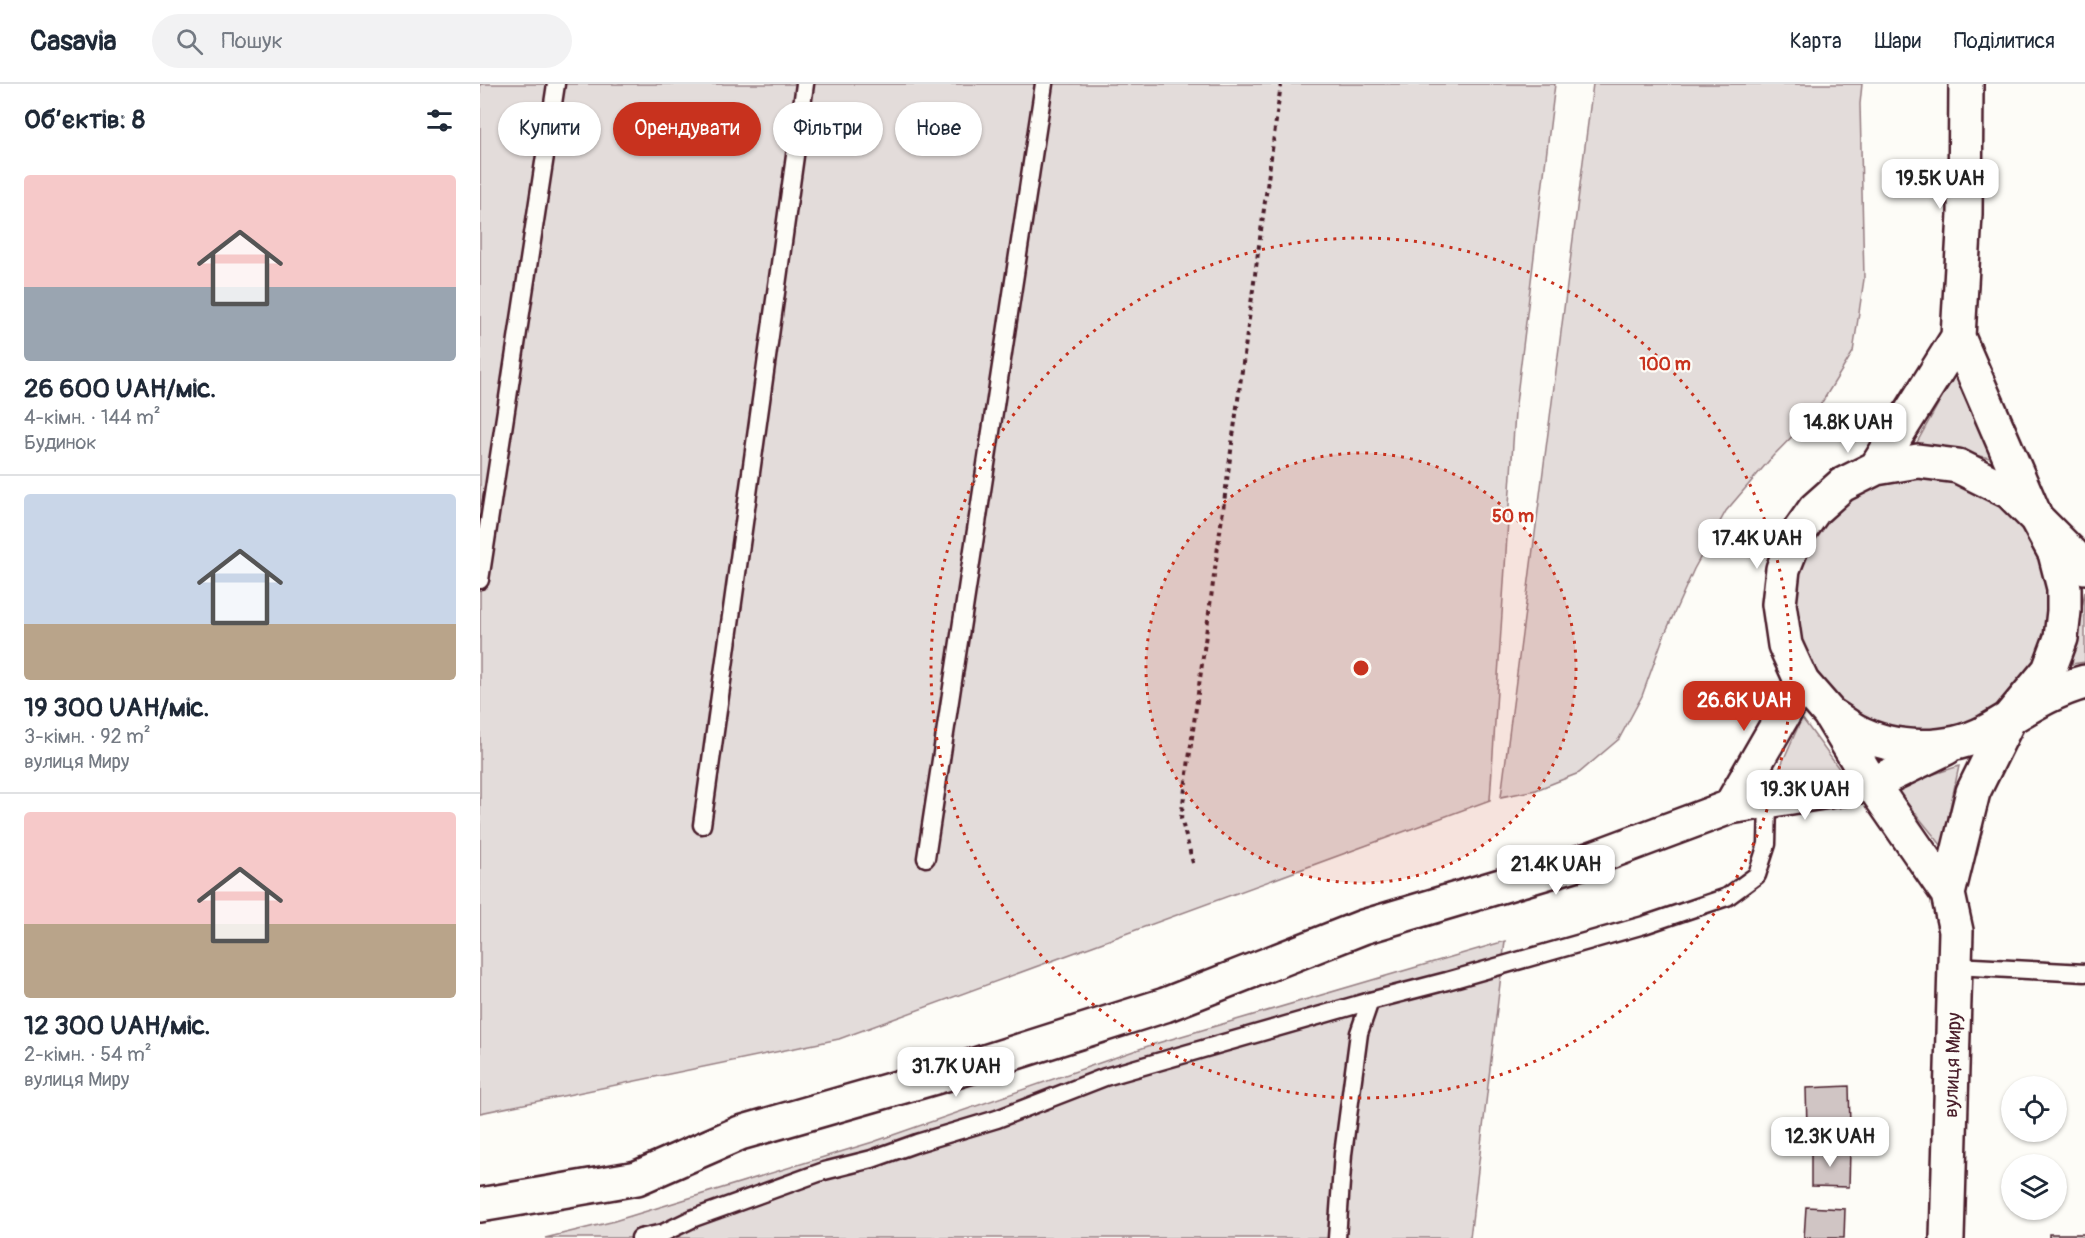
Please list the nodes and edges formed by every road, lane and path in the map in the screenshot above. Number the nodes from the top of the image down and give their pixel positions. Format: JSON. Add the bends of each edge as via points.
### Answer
{"nodes":[{"id":1,"x":556,"y":84,"type":"edge"},
{"id":2,"x":805,"y":84,"type":"edge"},
{"id":3,"x":1044,"y":84,"type":"edge"},
{"id":4,"x":1281,"y":84,"type":"edge"},
{"id":5,"x":1966,"y":84,"type":"edge"},
{"id":6,"x":1958,"y":337,"type":"junction"},
{"id":7,"x":1876,"y":468,"type":"junction"},
{"id":8,"x":2036,"y":518,"type":"junction"},
{"id":9,"x":2085,"y":567,"type":"edge"},
{"id":10,"x":480,"y":580,"type":"edge"},
{"id":11,"x":1802,"y":682,"type":"junction"},
{"id":12,"x":2085,"y":682,"type":"edge"},
{"id":13,"x":1829,"y":713,"type":"junction"},
{"id":14,"x":2010,"y":717,"type":"junction"},
{"id":15,"x":1960,"y":742,"type":"junction"},
{"id":16,"x":1872,"y":784,"type":"junction"},
{"id":17,"x":1768,"y":801,"type":"junction"},
{"id":18,"x":1730,"y":807,"type":"junction"},
{"id":19,"x":702,"y":825,"type":"dead end"},
{"id":20,"x":926,"y":858,"type":"dead end"},
{"id":21,"x":1194,"y":864,"type":"dead end"},
{"id":22,"x":1948,"y":894,"type":"junction"},
{"id":23,"x":1955,"y":966,"type":"junction"},
{"id":24,"x":2085,"y":973,"type":"edge"},
{"id":25,"x":1370,"y":1001,"type":"junction"},
{"id":26,"x":480,"y":1205,"type":"edge"},
{"id":27,"x":640,"y":1238,"type":"edge"},
{"id":28,"x":1337,"y":1238,"type":"edge"},
{"id":29,"x":1947,"y":1238,"type":"edge"}],
"edges":[{"from":1,"to":10,"type":"lane"},
{"from":2,"to":19,"type":"lane"},
{"from":3,"to":20,"type":"lane"},
{"from":4,"to":21,"type":"path","via":[[1181,818]]},
{"from":5,"to":6,"type":"street","via":[[1965,214]]},
{"from":6,"to":7,"type":"street"},
{"from":6,"to":8,"type":"street"},
{"from":7,"to":8,"type":"street","via":[[1918,461],[1958,466],[2010,492]]},
{"from":7,"to":11,"type":"street","via":[[1842,485],[1815,509],[1796,536],[1783,568],[1779,604],[1785,645]]},
{"from":8,"to":9,"type":"street"},
{"from":8,"to":14,"type":"street","via":[[2055,553],[2064,588],[2061,639],[2049,670]]},
{"from":11,"to":13,"type":"street"},
{"from":11,"to":18,"type":"street"},
{"from":12,"to":14,"type":"street","via":[[2068,686]]},
{"from":13,"to":15,"type":"street","via":[[1856,731],[1886,743],[1924,747]]},
{"from":13,"to":16,"type":"street"},
{"from":14,"to":15,"type":"street","via":[[1985,733]]},
{"from":14,"to":22,"type":"street","via":[[1973,792]]},
{"from":15,"to":16,"type":"street"},
{"from":16,"to":17,"type":"street"},
{"from":16,"to":22,"type":"street"},
{"from":17,"to":18,"type":"street"},
{"from":17,"to":25,"type":"lane","via":[[1767,844],[1757,874],[1727,897],[1644,925]]},
{"from":18,"to":26,"type":"street","via":[[1588,860],[1363,927],[1165,1005],[953,1072],[740,1133],[637,1178]]},
{"from":22,"to":23,"type":"street","name":"вулиця Миру","via":[[1956,931]]},
{"from":23,"to":24,"type":"lane"},
{"from":23,"to":29,"type":"street","name":"вулиця Миру"},
{"from":25,"to":27,"type":"lane","via":[[1105,1077],[997,1119],[872,1160],[824,1171],[663,1233]]},
{"from":25,"to":28,"type":"lane","via":[[1359,1032]]}]}
